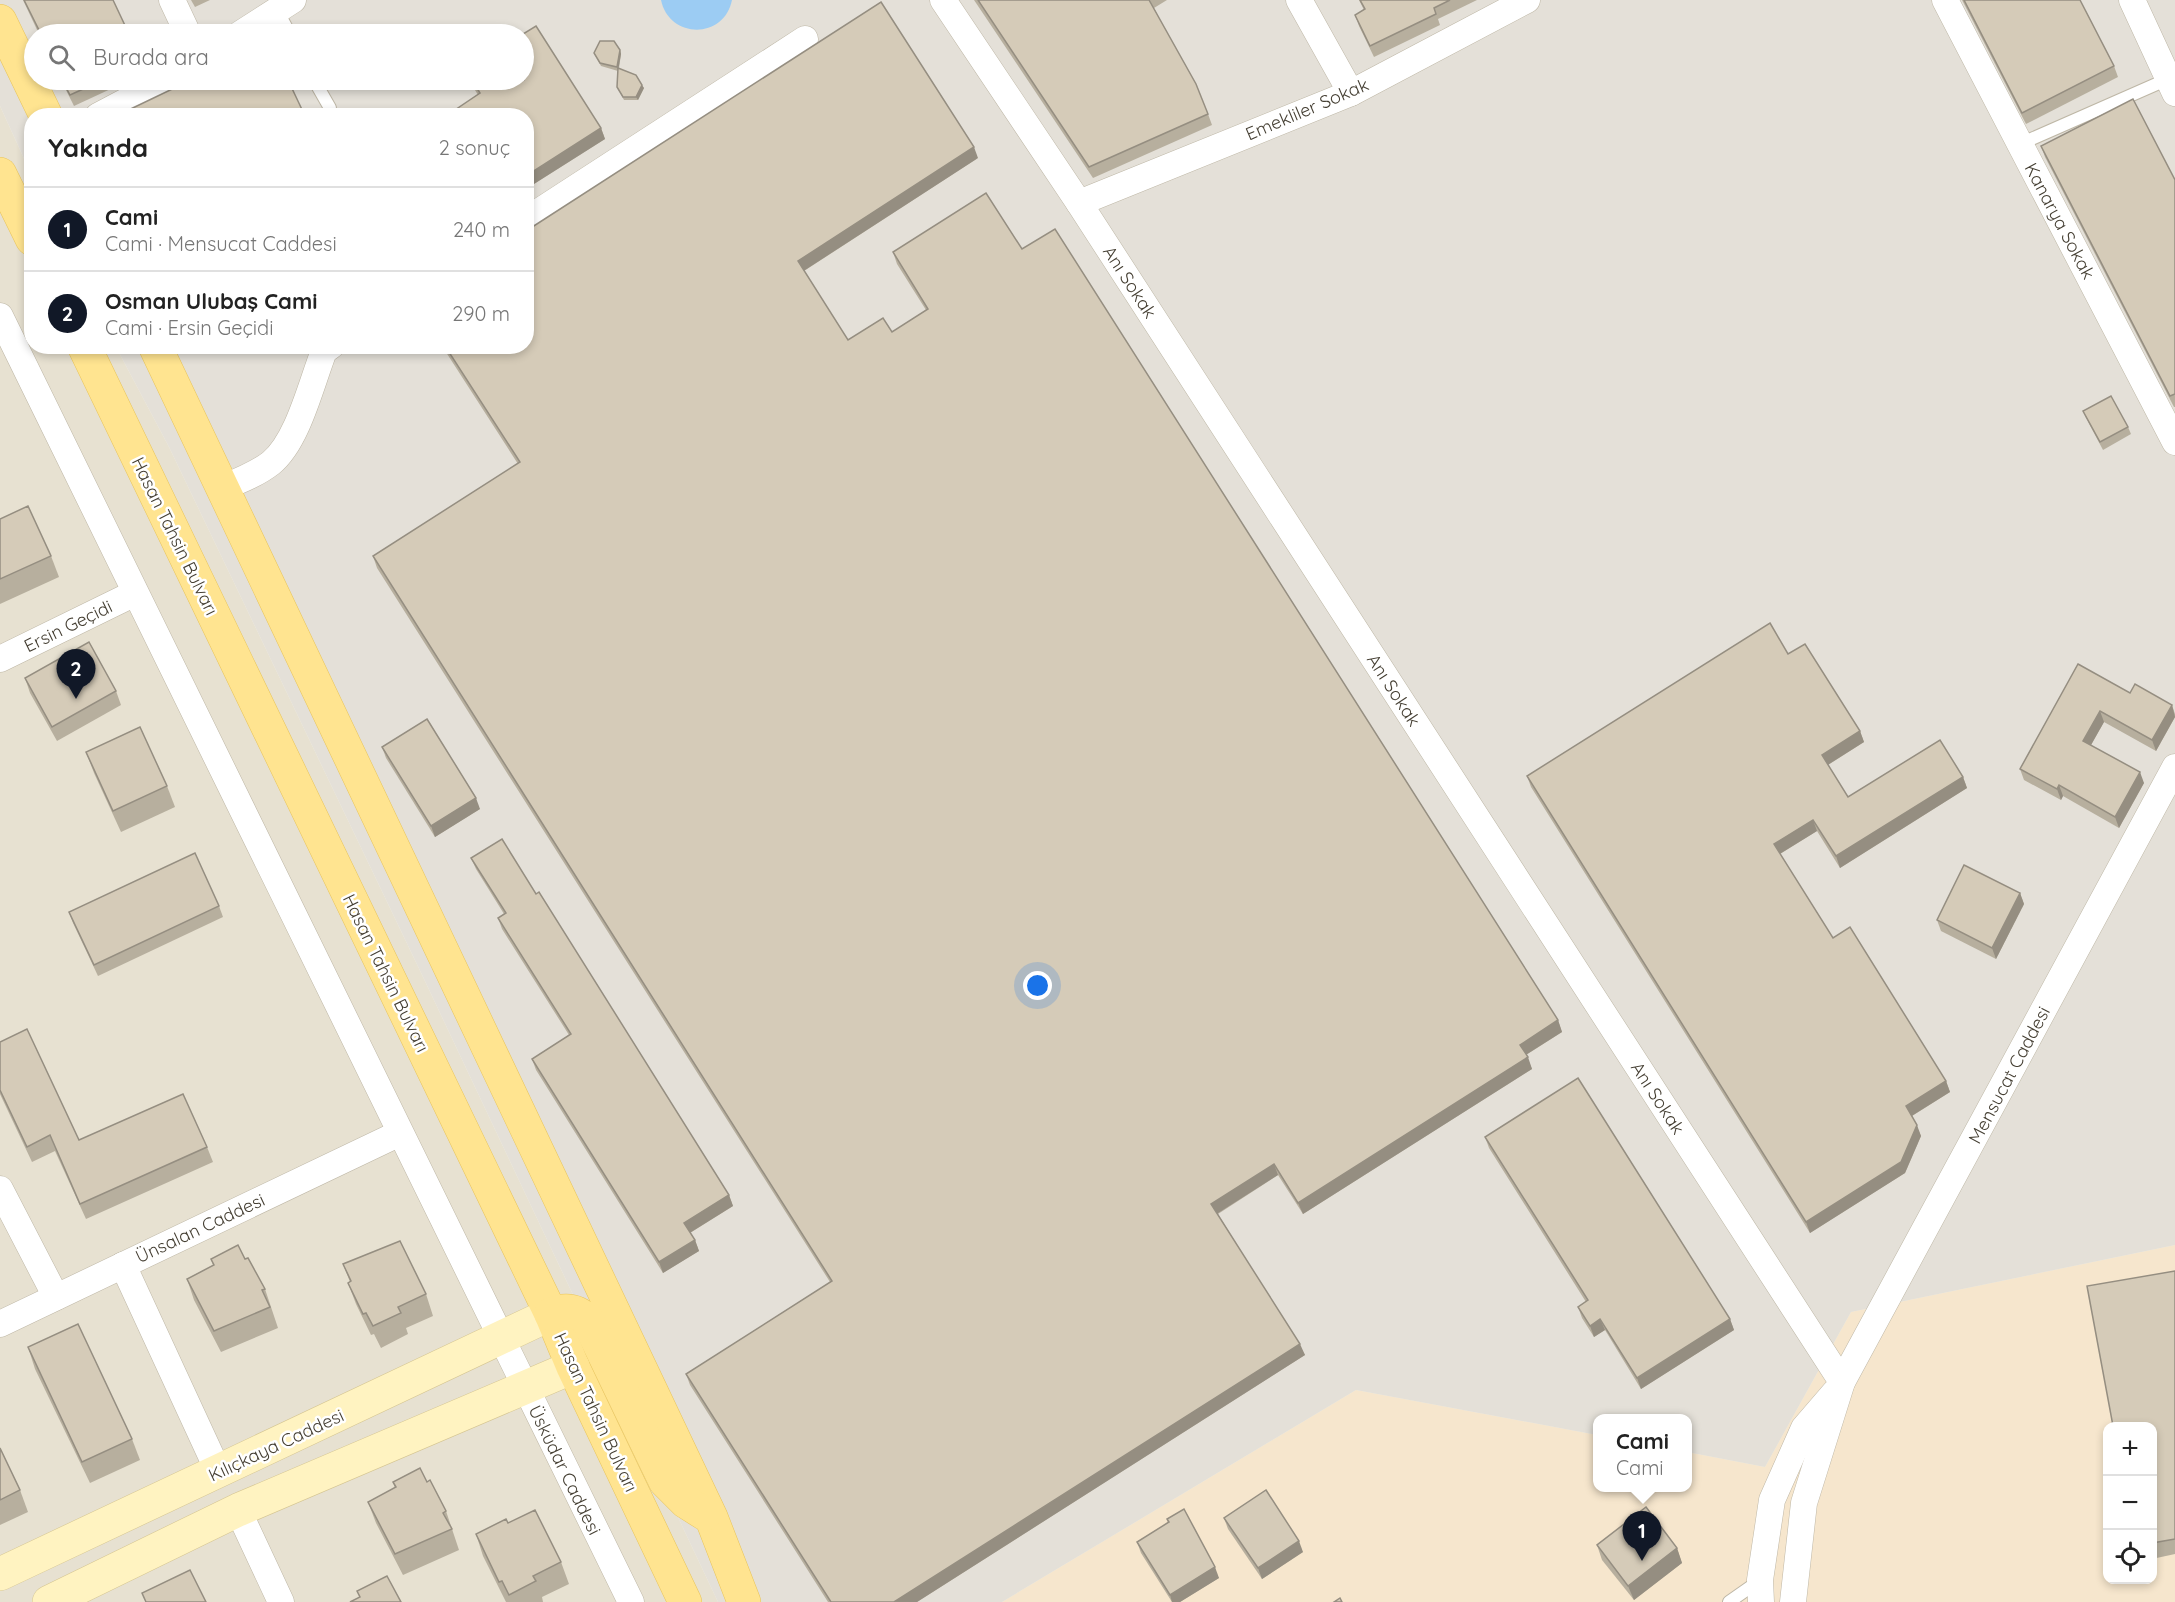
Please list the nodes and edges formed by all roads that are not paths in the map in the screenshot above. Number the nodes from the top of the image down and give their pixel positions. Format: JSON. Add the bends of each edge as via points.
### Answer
{"nodes":[{"id":1,"x":172,"y":0,"type":"edge"},
{"id":2,"x":943,"y":0,"type":"edge"},
{"id":3,"x":1299,"y":0,"type":"edge"},
{"id":4,"x":1527,"y":0,"type":"edge"},
{"id":5,"x":1945,"y":0,"type":"edge"},
{"id":6,"x":2132,"y":0,"type":"edge"},
{"id":7,"x":285,"y":5,"type":"edge"},
{"id":8,"x":0,"y":21,"type":"edge"},
{"id":9,"x":183,"y":24,"type":"edge"},
{"id":10,"x":256,"y":24,"type":"edge"},
{"id":11,"x":288,"y":24,"type":"edge"},
{"id":12,"x":806,"y":39,"type":"dead end"},
{"id":13,"x":24,"y":71,"type":"edge"},
{"id":14,"x":2171,"y":86,"type":"edge"},
{"id":15,"x":33,"y":90,"type":"edge"},
{"id":16,"x":147,"y":90,"type":"edge"},
{"id":17,"x":320,"y":90,"type":"edge"},
{"id":18,"x":1351,"y":93,"type":"junction"},
{"id":19,"x":42,"y":108,"type":"edge"},
{"id":20,"x":114,"y":108,"type":"edge"},
{"id":21,"x":330,"y":108,"type":"dead end"},
{"id":22,"x":2020,"y":144,"type":"junction"},
{"id":23,"x":0,"y":174,"type":"edge"},
{"id":24,"x":1079,"y":203,"type":"junction"},
{"id":25,"x":534,"y":215,"type":"edge"},
{"id":26,"x":24,"y":223,"type":"edge"},
{"id":27,"x":3,"y":331,"type":"edge"},
{"id":28,"x":88,"y":354,"type":"edge"},
{"id":29,"x":159,"y":354,"type":"edge"},
{"id":30,"x":323,"y":354,"type":"edge"},
{"id":31,"x":2175,"y":442,"type":"edge"},
{"id":32,"x":222,"y":488,"type":"junction"},
{"id":33,"x":135,"y":593,"type":"junction"},
{"id":34,"x":0,"y":659,"type":"edge"},
{"id":35,"x":2175,"y":767,"type":"edge"},
{"id":36,"x":400,"y":1133,"type":"junction"},
{"id":37,"x":0,"y":1189,"type":"edge"},
{"id":38,"x":123,"y":1265,"type":"junction"},
{"id":39,"x":56,"y":1297,"type":"junction"},
{"id":40,"x":551,"y":1314,"type":"junction"},
{"id":41,"x":0,"y":1324,"type":"edge"},
{"id":42,"x":501,"y":1338,"type":"junction"},
{"id":43,"x":573,"y":1367,"type":"junction"},
{"id":44,"x":1842,"y":1382,"type":"junction"},
{"id":45,"x":524,"y":1388,"type":"junction"},
{"id":46,"x":219,"y":1473,"type":"junction"},
{"id":47,"x":238,"y":1510,"type":"junction"},
{"id":48,"x":711,"y":1517,"type":"junction"},
{"id":49,"x":0,"y":1574,"type":"edge"},
{"id":50,"x":1761,"y":1591,"type":"edge"},
{"id":51,"x":49,"y":1602,"type":"edge"},
{"id":52,"x":281,"y":1602,"type":"edge"},
{"id":53,"x":631,"y":1602,"type":"edge"},
{"id":54,"x":685,"y":1602,"type":"edge"},
{"id":55,"x":744,"y":1602,"type":"edge"},
{"id":56,"x":1729,"y":1602,"type":"edge"},
{"id":57,"x":1793,"y":1602,"type":"edge"}],
"edges":[{"from":1,"to":9,"type":"street"},
{"from":2,"to":24,"type":"street","name":"Anı Sokak"},
{"from":3,"to":18,"type":"street"},
{"from":4,"to":18,"type":"street","name":"Emekliler Sokak"},
{"from":5,"to":22,"type":"street","name":"Kanarya Sokak"},
{"from":6,"to":14,"type":"street"},
{"from":7,"to":10,"type":"street"},
{"from":7,"to":11,"type":"lane"},
{"from":8,"to":13,"type":"main road"},
{"from":12,"to":25,"type":"street"},
{"from":14,"to":22,"type":"lane"},
{"from":15,"to":19,"type":"main road"},
{"from":16,"to":20,"type":"street"},
{"from":17,"to":21,"type":"lane"},
{"from":18,"to":24,"type":"street","name":"Emekliler Sokak"},
{"from":22,"to":31,"type":"street","name":"Kanarya Sokak"},
{"from":23,"to":26,"type":"main road"},
{"from":24,"to":44,"type":"street","name":"Anı Sokak"},
{"from":27,"to":33,"type":"street","name":"Üsküdar Caddesi"},
{"from":28,"to":40,"type":"main road","name":"Hasan Tahsin Bulvarı"},
{"from":29,"to":32,"type":"main road"},
{"from":30,"to":32,"type":"street","via":[[294,431],[280,454],[264,468]]},
{"from":32,"to":48,"type":"main road"},
{"from":33,"to":34,"type":"street","name":"Ersin Geçidi"},
{"from":33,"to":36,"type":"street","name":"Üsküdar Caddesi"},
{"from":35,"to":44,"type":"street","name":"Mensucat Caddesi"},
{"from":36,"to":38,"type":"street","name":"Ünsalan Caddesi"},
{"from":36,"to":42,"type":"street","name":"Üsküdar Caddesi"},
{"from":37,"to":39,"type":"street"},
{"from":38,"to":39,"type":"street","name":"Ünsalan Caddesi"},
{"from":38,"to":46,"type":"street"},
{"from":39,"to":41,"type":"street","name":"Ünsalan Caddesi"},
{"from":40,"to":42,"type":"street","name":"Kılıçkaya Caddesi"},
{"from":40,"to":43,"type":"main road","name":"Hasan Tahsin Bulvarı"},
{"from":40,"to":48,"type":"main road","via":[[567,1310],[588,1321],[665,1481],[686,1502]]},
{"from":42,"to":45,"type":"street","name":"Üsküdar Caddesi"},
{"from":42,"to":46,"type":"street","name":"Kılıçkaya Caddesi"},
{"from":43,"to":45,"type":"street"},
{"from":43,"to":54,"type":"main road","name":"Hasan Tahsin Bulvarı"},
{"from":44,"to":50,"type":"street","name":"Mensucat Caddesi","via":[[1804,1428],[1772,1500]]},
{"from":44,"to":57,"type":"street","name":"Mensucat Caddesi","via":[[1804,1503]]},
{"from":45,"to":47,"type":"street"},
{"from":45,"to":53,"type":"street","name":"Üsküdar Caddesi"},
{"from":46,"to":49,"type":"street","name":"Kılıçkaya Caddesi"},
{"from":47,"to":51,"type":"street"},
{"from":47,"to":52,"type":"street"},
{"from":48,"to":55,"type":"main road"},
{"from":50,"to":56,"type":"lane"}]}
